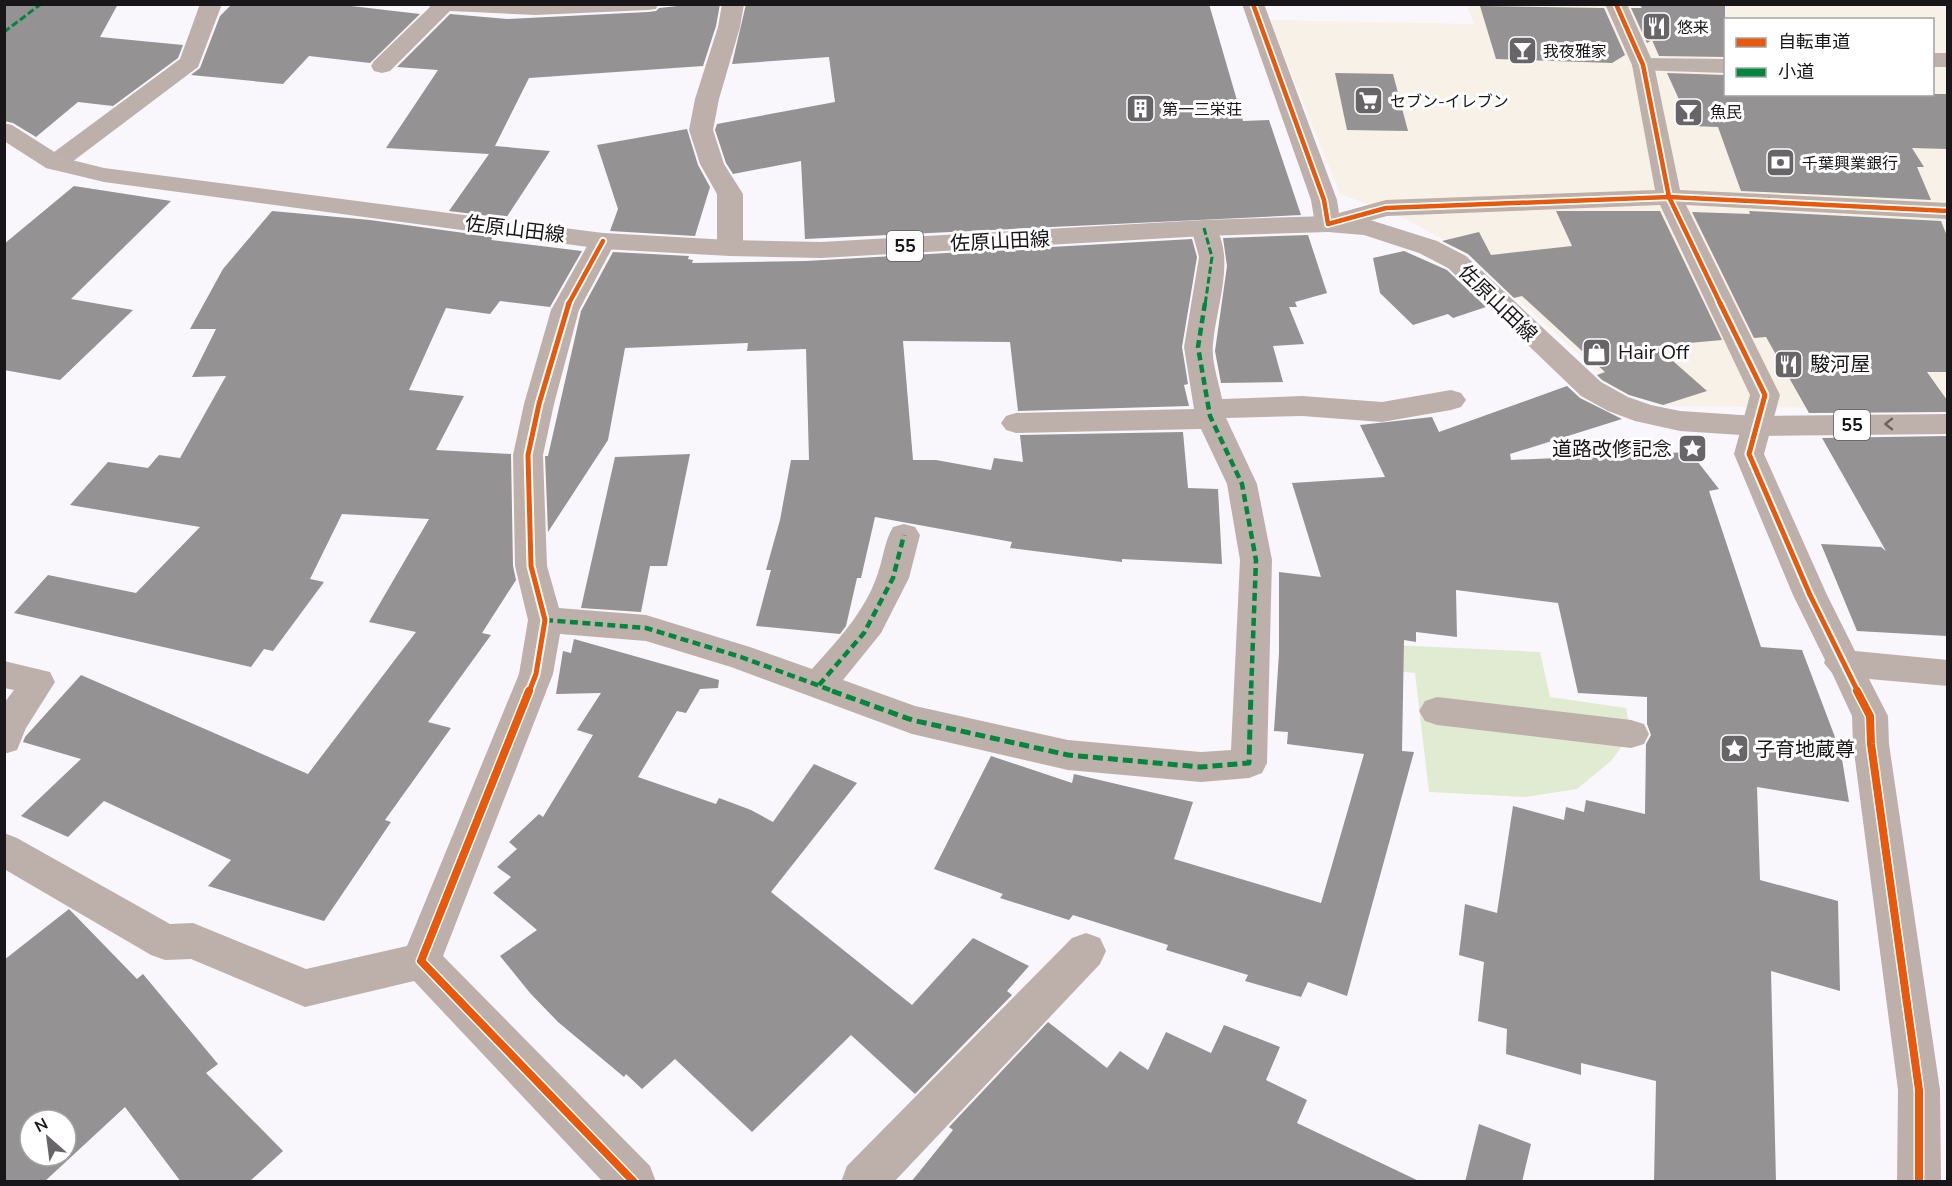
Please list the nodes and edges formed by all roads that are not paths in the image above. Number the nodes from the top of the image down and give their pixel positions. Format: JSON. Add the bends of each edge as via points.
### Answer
{"nodes":[{"id":1,"x":211,"y":4,"type":"edge"},
{"id":2,"x":648,"y":4,"type":"edge"},
{"id":3,"x":733,"y":4,"type":"edge"},
{"id":4,"x":1253,"y":4,"type":"edge"},
{"id":5,"x":1616,"y":4,"type":"edge"},
{"id":6,"x":441,"y":5,"type":"edge"},
{"id":7,"x":1643,"y":65,"type":"junction"},
{"id":8,"x":381,"y":66,"type":"dead end"},
{"id":9,"x":1724,"y":66,"type":"edge"},
{"id":10,"x":5,"y":131,"type":"edge"},
{"id":11,"x":55,"y":163,"type":"junction"},
{"id":12,"x":1668,"y":197,"type":"junction"},
{"id":13,"x":1947,"y":211,"type":"edge"},
{"id":14,"x":1328,"y":224,"type":"junction"},
{"id":15,"x":1204,"y":228,"type":"junction"},
{"id":16,"x":603,"y":241,"type":"junction"},
{"id":17,"x":730,"y":248,"type":"junction"},
{"id":18,"x":1451,"y":400,"type":"dead end"},
{"id":19,"x":1210,"y":414,"type":"junction"},
{"id":20,"x":1016,"y":423,"type":"dead end"},
{"id":21,"x":1947,"y":424,"type":"edge"},
{"id":22,"x":1756,"y":426,"type":"junction"},
{"id":23,"x":904,"y":535,"type":"dead end"},
{"id":24,"x":545,"y":620,"type":"junction"},
{"id":25,"x":1841,"y":663,"type":"junction"},
{"id":26,"x":4,"y":674,"type":"edge"},
{"id":27,"x":1947,"y":674,"type":"edge"},
{"id":28,"x":819,"y":685,"type":"junction"},
{"id":29,"x":1437,"y":711,"type":"dead end"},
{"id":30,"x":1631,"y":734,"type":"dead end"},
{"id":31,"x":4,"y":740,"type":"edge"},
{"id":32,"x":4,"y":849,"type":"edge"},
{"id":33,"x":1086,"y":951,"type":"dead end"},
{"id":34,"x":421,"y":961,"type":"junction"},
{"id":35,"x":1933,"y":1095,"type":"edge"},
{"id":36,"x":634,"y":1182,"type":"edge"},
{"id":37,"x":863,"y":1182,"type":"edge"},
{"id":38,"x":1919,"y":1182,"type":"edge"}],
"edges":[{"from":1,"to":11,"type":"street","via":[[190,62]]},
{"from":2,"to":6,"type":"street","via":[[535,9]]},
{"from":3,"to":17,"type":"street","via":[[701,130],[712,164],[730,194]]},
{"from":4,"to":14,"type":"street","via":[[1324,200]]},
{"from":5,"to":7,"type":"street"},
{"from":6,"to":8,"type":"street"},
{"from":7,"to":9,"type":"main road"},
{"from":7,"to":12,"type":"street"},
{"from":10,"to":11,"type":"main road","name":"佐原山田線","number":"55"},
{"from":11,"to":16,"type":"main road","name":"佐原山田線","number":"55","via":[[104,175]]},
{"from":12,"to":13,"type":"street"},
{"from":12,"to":14,"type":"street","via":[[1386,208]]},
{"from":12,"to":22,"type":"street","via":[[1765,395]]},
{"from":14,"to":15,"type":"main road","name":"佐原山田線","number":"55"},
{"from":14,"to":22,"type":"main road","name":"佐原山田線","number":"55","via":[[1378,230],[1428,247],[1457,262],[1569,370],[1591,389],[1618,404],[1680,421]]},
{"from":15,"to":17,"type":"main road","name":"佐原山田線","number":"55","via":[[832,249]]},
{"from":15,"to":19,"type":"street","via":[[1212,257],[1198,347]]},
{"from":16,"to":17,"type":"main road","name":"佐原山田線","number":"55"},
{"from":16,"to":24,"type":"street","via":[[565,310],[528,455],[531,566]]},
{"from":18,"to":19,"type":"street","via":[[1382,412],[1302,406]]},
{"from":19,"to":20,"type":"street"},
{"from":19,"to":28,"type":"street","via":[[1242,484],[1256,560],[1249,763],[1201,767],[1068,756],[912,720]]},
{"from":21,"to":22,"type":"main road","name":"佐原山田線","number":"55","one_way":true},
{"from":22,"to":25,"type":"street","via":[[1749,454]]},
{"from":23,"to":28,"type":"street","via":[[893,578],[864,633]]},
{"from":24,"to":28,"type":"street","via":[[646,627]]},
{"from":24,"to":34,"type":"street","via":[[536,674]]},
{"from":25,"to":27,"type":"street"},
{"from":25,"to":35,"type":"street","via":[[1870,716],[1871,744]]},
{"from":26,"to":31,"type":"street","via":[[38,682],[10,723]]},
{"from":29,"to":30,"type":"street"},
{"from":32,"to":34,"type":"street","via":[[165,942],[193,941],[305,988]]},
{"from":33,"to":37,"type":"street"},
{"from":34,"to":36,"type":"street"},
{"from":35,"to":38,"type":"street"}]}
